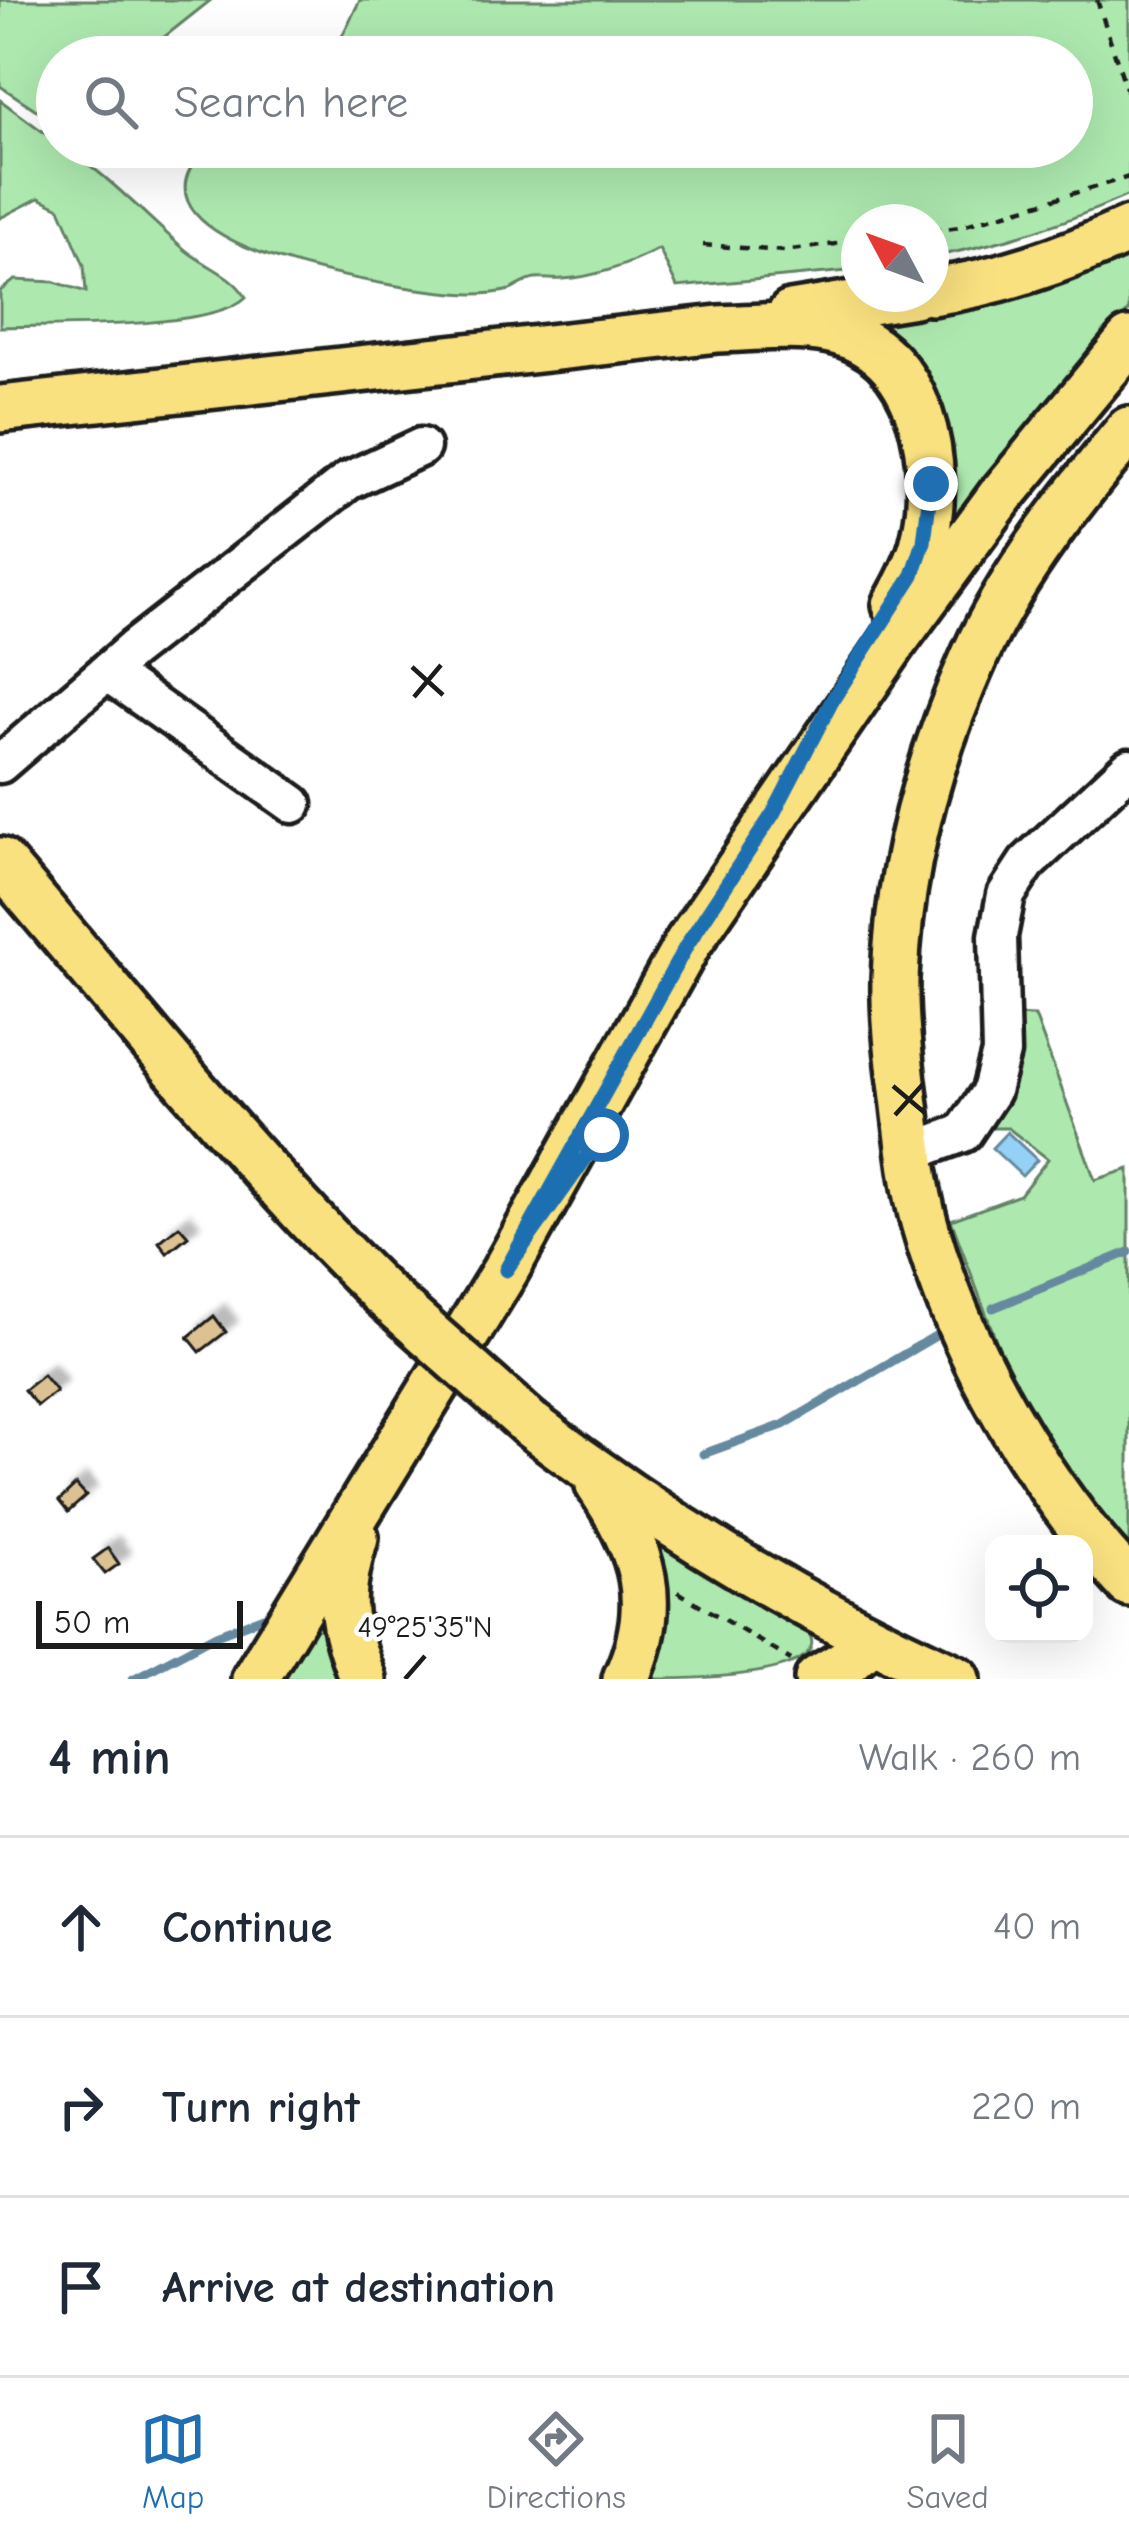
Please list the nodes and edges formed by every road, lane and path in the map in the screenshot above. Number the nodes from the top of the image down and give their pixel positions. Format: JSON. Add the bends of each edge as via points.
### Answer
{"nodes":[{"id":1,"x":1097,"y":0,"type":"edge"},
{"id":2,"x":1129,"y":97,"type":"edge"},
{"id":3,"x":1129,"y":177,"type":"edge"},
{"id":4,"x":949,"y":228,"type":"edge"},
{"id":5,"x":1129,"y":230,"type":"edge"},
{"id":6,"x":841,"y":243,"type":"edge"},
{"id":7,"x":703,"y":245,"type":"dead end"},
{"id":8,"x":949,"y":289,"type":"edge"},
{"id":9,"x":841,"y":304,"type":"edge"},
{"id":10,"x":718,"y":329,"type":"junction"},
{"id":11,"x":1129,"y":341,"type":"edge"},
{"id":12,"x":1129,"y":388,"type":"edge"},
{"id":13,"x":0,"y":410,"type":"edge"},
{"id":14,"x":1129,"y":430,"type":"edge"},
{"id":15,"x":421,"y":447,"type":"dead end"},
{"id":16,"x":107,"y":672,"type":"junction"},
{"id":17,"x":0,"y":764,"type":"edge"},
{"id":18,"x":1129,"y":768,"type":"edge"},
{"id":19,"x":292,"y":804,"type":"dead end"},
{"id":20,"x":773,"y":814,"type":"junction"},
{"id":21,"x":0,"y":861,"type":"edge"},
{"id":22,"x":911,"y":1152,"type":"junction"},
{"id":23,"x":506,"y":1270,"type":"junction"},
{"id":24,"x":587,"y":1467,"type":"junction"},
{"id":25,"x":369,"y":1495,"type":"junction"},
{"id":26,"x":663,"y":1582,"type":"dead end"},
{"id":27,"x":1129,"y":1583,"type":"edge"},
{"id":28,"x":871,"y":1640,"type":"junction"},
{"id":29,"x":811,"y":1673,"type":"edge"},
{"id":30,"x":255,"y":1679,"type":"edge"},
{"id":31,"x":363,"y":1679,"type":"edge"},
{"id":32,"x":626,"y":1679,"type":"edge"},
{"id":33,"x":957,"y":1679,"type":"edge"}],
"edges":[{"from":1,"to":2,"type":"path"},
{"from":3,"to":4,"type":"path"},
{"from":5,"to":8,"type":"main road","via":[[1060,261]]},
{"from":6,"to":7,"type":"path","via":[[784,250]]},
{"from":9,"to":10,"type":"main road"},
{"from":10,"to":13,"type":"main road"},
{"from":10,"to":20,"type":"main road","via":[[831,330],[889,361],[917,405],[931,484],[913,575],[833,699]]},
{"from":11,"to":20,"type":"main road","via":[[1000,497]]},
{"from":12,"to":23,"type":"main road","via":[[869,724]]},
{"from":14,"to":22,"type":"main road","via":[[997,615],[944,728],[920,806],[895,982]]},
{"from":15,"to":16,"type":"lane","via":[[348,482]]},
{"from":16,"to":17,"type":"lane"},
{"from":16,"to":19,"type":"lane"},
{"from":18,"to":22,"type":"lane","via":[[1027,863],[1006,895],[998,936],[1001,1053],[992,1091],[963,1133]]},
{"from":20,"to":23,"type":"main road","via":[[688,943]]},
{"from":21,"to":24,"type":"main road","bridge":true,"via":[[334,1246]]},
{"from":22,"to":27,"type":"main road","via":[[923,1221],[978,1357],[1053,1491]]},
{"from":23,"to":25,"type":"main road"},
{"from":24,"to":28,"type":"main road","via":[[667,1523]]},
{"from":24,"to":32,"type":"main road","via":[[628,1530],[644,1584],[645,1618]]},
{"from":25,"to":30,"type":"main road"},
{"from":25,"to":31,"type":"main road","via":[[343,1576],[344,1631]]},
{"from":26,"to":29,"type":"path"},
{"from":28,"to":29,"type":"main road"},
{"from":28,"to":33,"type":"main road"}]}
